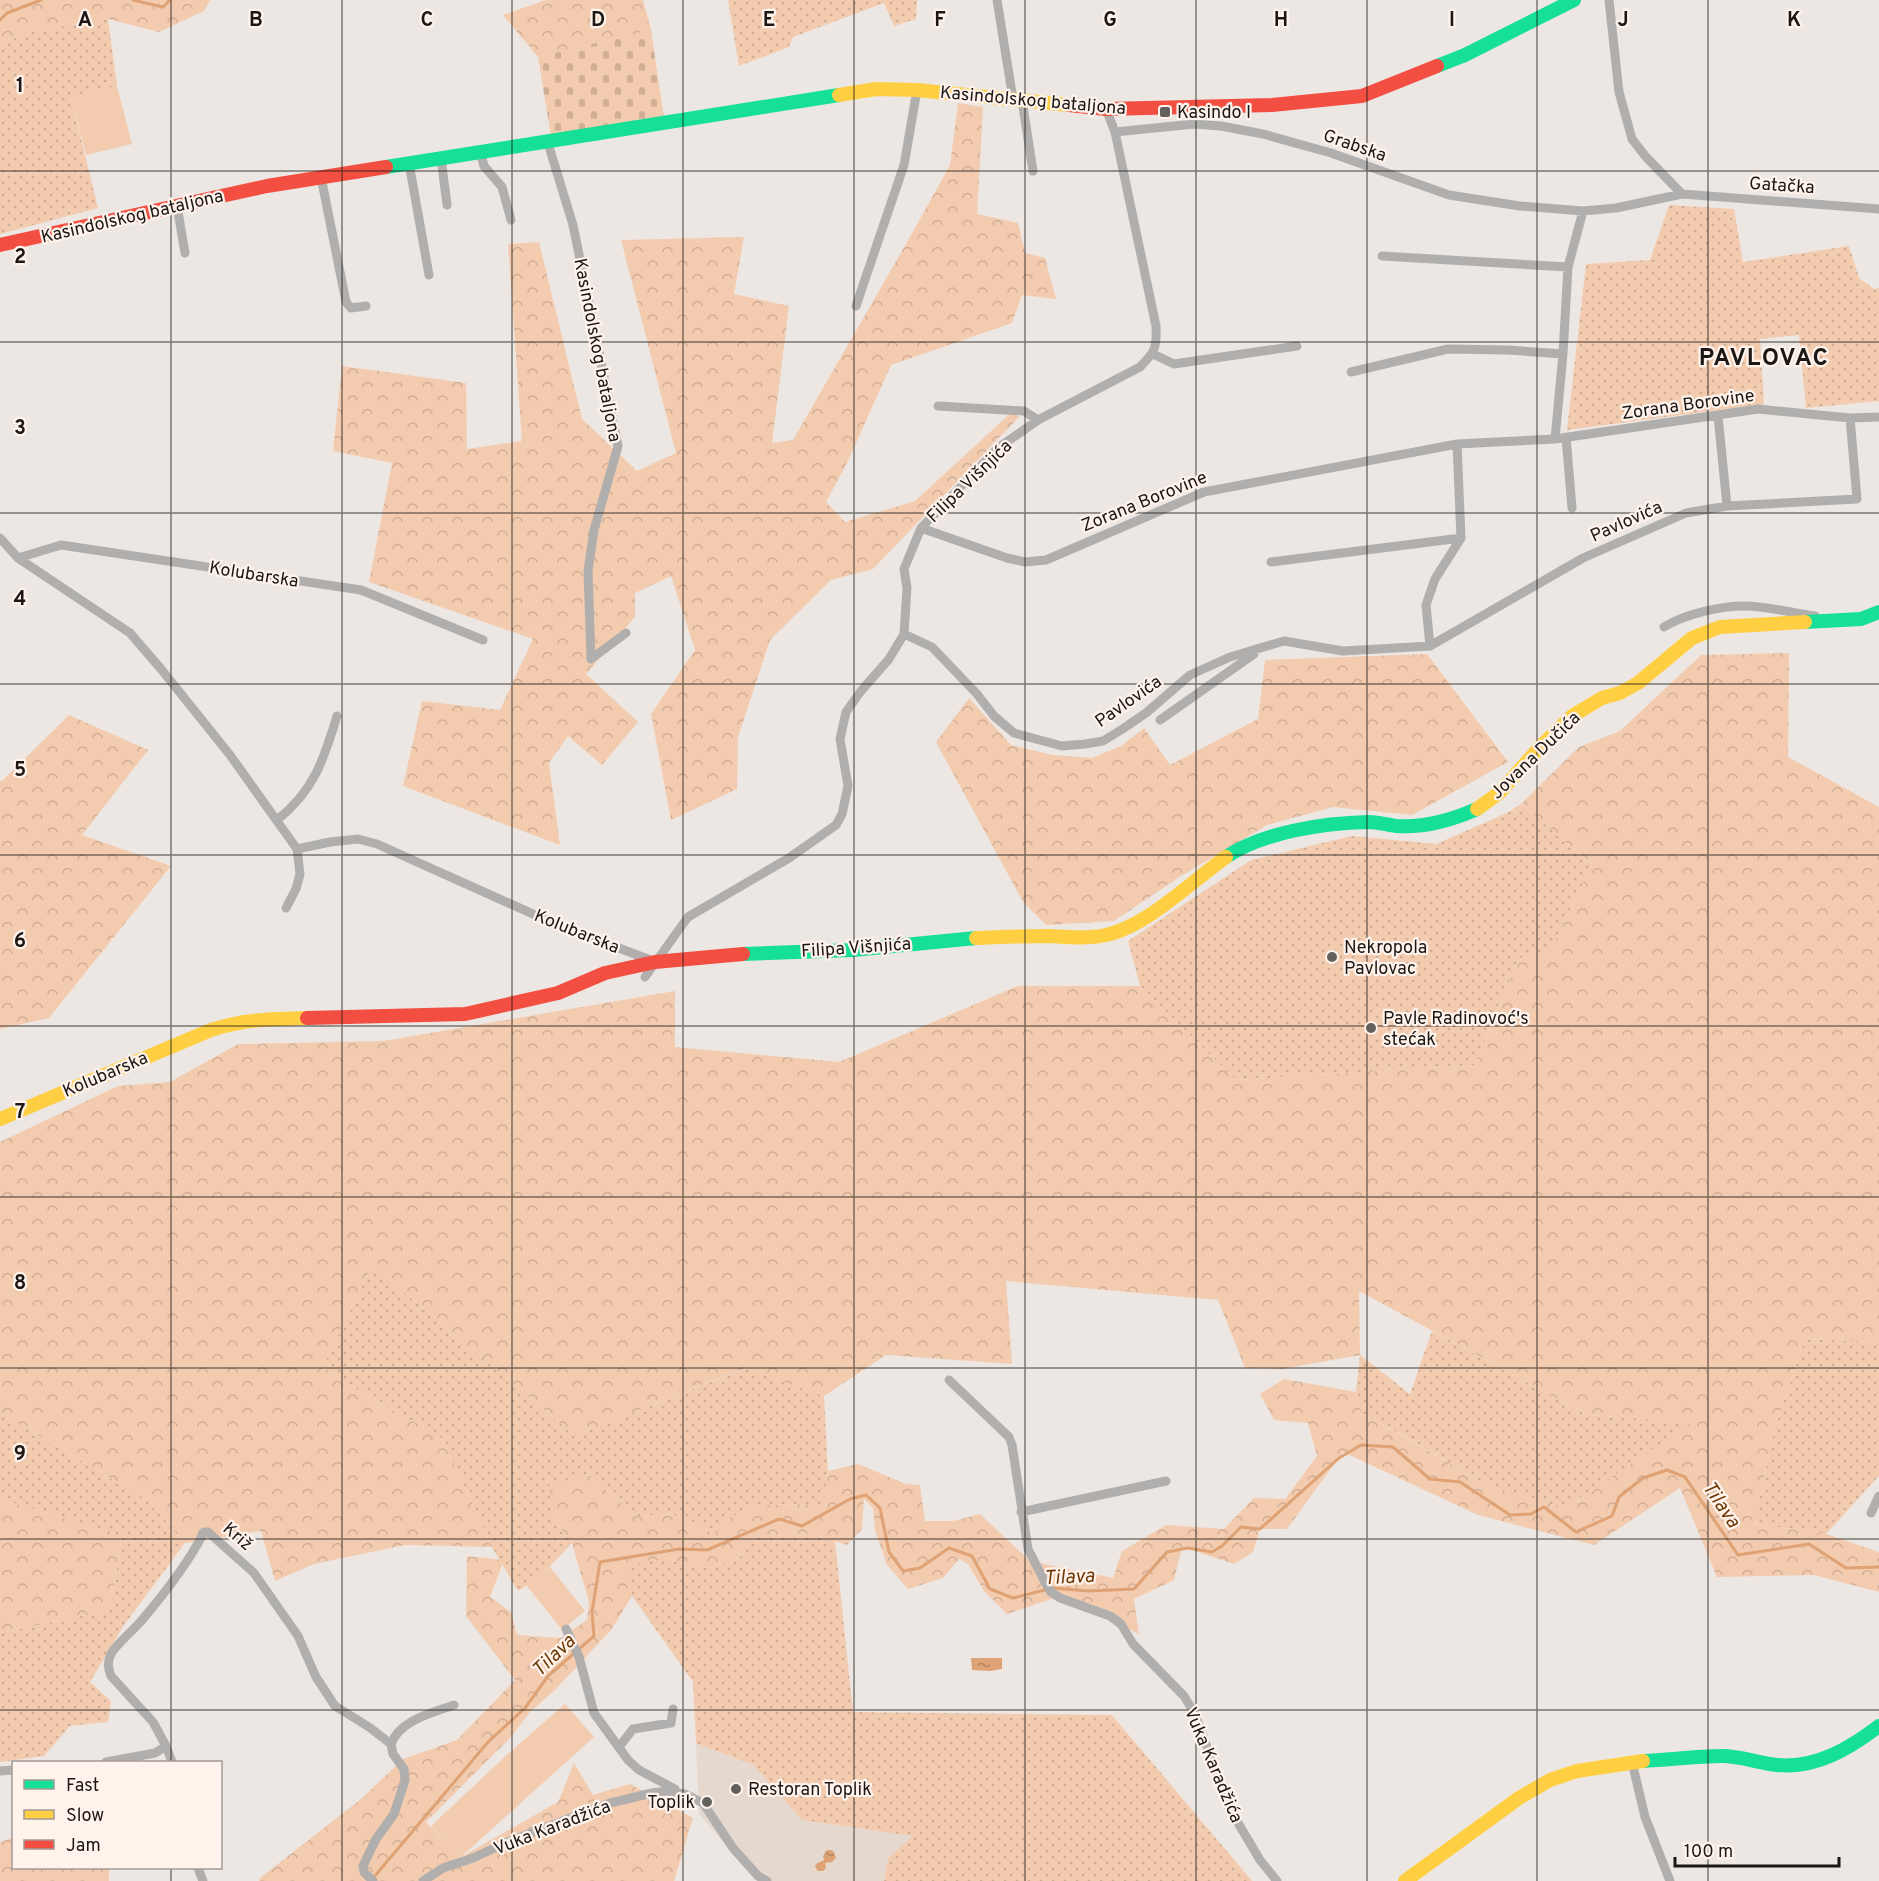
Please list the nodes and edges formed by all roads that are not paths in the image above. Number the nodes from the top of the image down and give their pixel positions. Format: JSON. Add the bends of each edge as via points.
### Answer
{"nodes":[{"id":1,"x":997,"y":0,"type":"edge"},
{"id":2,"x":1574,"y":0,"type":"edge"},
{"id":3,"x":1609,"y":0,"type":"edge"},
{"id":4,"x":917,"y":90,"type":"junction"},
{"id":5,"x":1017,"y":100,"type":"junction"},
{"id":6,"x":1106,"y":109,"type":"junction"},
{"id":7,"x":1115,"y":132,"type":"junction"},
{"id":8,"x":548,"y":140,"type":"junction"},
{"id":9,"x":480,"y":151,"type":"junction"},
{"id":10,"x":441,"y":158,"type":"junction"},
{"id":11,"x":408,"y":163,"type":"junction"},
{"id":12,"x":1033,"y":171,"type":"dead end"},
{"id":13,"x":321,"y":177,"type":"junction"},
{"id":14,"x":1682,"y":194,"type":"junction"},
{"id":15,"x":447,"y":205,"type":"dead end"},
{"id":16,"x":177,"y":206,"type":"junction"},
{"id":17,"x":1879,"y":210,"type":"edge"},
{"id":18,"x":1583,"y":212,"type":"junction"},
{"id":19,"x":511,"y":220,"type":"dead end"},
{"id":20,"x":0,"y":245,"type":"edge"},
{"id":21,"x":185,"y":253,"type":"dead end"},
{"id":22,"x":1382,"y":256,"type":"dead end"},
{"id":23,"x":1568,"y":267,"type":"junction"},
{"id":24,"x":429,"y":275,"type":"dead end"},
{"id":25,"x":366,"y":306,"type":"dead end"},
{"id":26,"x":856,"y":306,"type":"dead end"},
{"id":27,"x":1297,"y":346,"type":"dead end"},
{"id":28,"x":1153,"y":354,"type":"junction"},
{"id":29,"x":1563,"y":354,"type":"junction"},
{"id":30,"x":1351,"y":372,"type":"dead end"},
{"id":31,"x":938,"y":406,"type":"dead end"},
{"id":32,"x":1718,"y":416,"type":"junction"},
{"id":33,"x":1879,"y":417,"type":"edge"},
{"id":34,"x":1850,"y":418,"type":"junction"},
{"id":35,"x":1038,"y":420,"type":"junction"},
{"id":36,"x":1566,"y":437,"type":"junction"},
{"id":37,"x":1555,"y":439,"type":"junction"},
{"id":38,"x":1456,"y":444,"type":"junction"},
{"id":39,"x":1727,"y":506,"type":"junction"},
{"id":40,"x":1572,"y":508,"type":"dead end"},
{"id":41,"x":921,"y":528,"type":"junction"},
{"id":42,"x":0,"y":538,"type":"edge"},
{"id":43,"x":1461,"y":538,"type":"junction"},
{"id":44,"x":18,"y":558,"type":"junction"},
{"id":45,"x":1271,"y":562,"type":"dead end"},
{"id":46,"x":1879,"y":612,"type":"edge"},
{"id":47,"x":1838,"y":620,"type":"junction"},
{"id":48,"x":1664,"y":627,"type":"dead end"},
{"id":49,"x":626,"y":633,"type":"dead end"},
{"id":50,"x":904,"y":634,"type":"junction"},
{"id":51,"x":483,"y":640,"type":"dead end"},
{"id":52,"x":1430,"y":646,"type":"junction"},
{"id":53,"x":1261,"y":648,"type":"junction"},
{"id":54,"x":337,"y":716,"type":"dead end"},
{"id":55,"x":1160,"y":720,"type":"dead end"},
{"id":56,"x":277,"y":820,"type":"junction"},
{"id":57,"x":297,"y":849,"type":"junction"},
{"id":58,"x":286,"y":908,"type":"dead end"},
{"id":59,"x":1128,"y":927,"type":"joint"},
{"id":60,"x":655,"y":962,"type":"junction"},
{"id":61,"x":645,"y":977,"type":"dead end"},
{"id":62,"x":0,"y":1119,"type":"edge"},
{"id":63,"x":950,"y":1380,"type":"dead end"},
{"id":64,"x":1166,"y":1481,"type":"dead end"},
{"id":65,"x":1879,"y":1496,"type":"edge"},
{"id":66,"x":1022,"y":1512,"type":"junction"},
{"id":67,"x":1871,"y":1513,"type":"dead end"},
{"id":68,"x":566,"y":1629,"type":"dead end"},
{"id":69,"x":454,"y":1705,"type":"dead end"},
{"id":70,"x":672,"y":1709,"type":"dead end"},
{"id":71,"x":1879,"y":1726,"type":"edge"},
{"id":72,"x":391,"y":1744,"type":"junction"},
{"id":73,"x":166,"y":1746,"type":"junction"},
{"id":74,"x":619,"y":1747,"type":"junction"},
{"id":75,"x":111,"y":1761,"type":"edge"},
{"id":76,"x":172,"y":1761,"type":"edge"},
{"id":77,"x":1632,"y":1762,"type":"junction"},
{"id":78,"x":686,"y":1794,"type":"junction"},
{"id":79,"x":371,"y":1880,"type":"edge"},
{"id":80,"x":423,"y":1881,"type":"edge"},
{"id":81,"x":767,"y":1881,"type":"edge"},
{"id":82,"x":1277,"y":1881,"type":"edge"},
{"id":83,"x":1405,"y":1881,"type":"edge"},
{"id":84,"x":1670,"y":1881,"type":"edge"}],
"edges":[{"from":1,"to":5,"type":"street"},
{"from":2,"to":6,"type":"street","name":"Kasindolskog bataljona","via":[[1465,55],[1362,96],[1272,105]]},
{"from":3,"to":14,"type":"street","via":[[1619,92],[1632,139]]},
{"from":4,"to":5,"type":"street","name":"Kasindolskog bataljona"},
{"from":4,"to":8,"type":"street","name":"Kasindolskog bataljona","via":[[876,88]]},
{"from":4,"to":26,"type":"street","via":[[904,165]]},
{"from":5,"to":6,"type":"street","name":"Kasindolskog bataljona"},
{"from":5,"to":12,"type":"street"},
{"from":6,"to":7,"type":"street"},
{"from":7,"to":18,"type":"street","name":"Grabska","via":[[1194,124],[1221,126],[1331,153],[1449,195]]},
{"from":7,"to":28,"type":"street","via":[[1156,326]]},
{"from":8,"to":9,"type":"street","name":"Kasindolskog bataljona"},
{"from":8,"to":49,"type":"street","name":"Kasindolskog bataljona","via":[[573,225],[618,446],[594,530],[588,570],[591,659]]},
{"from":9,"to":10,"type":"street","name":"Kasindolskog bataljona"},
{"from":9,"to":19,"type":"street","via":[[484,166],[502,187]]},
{"from":10,"to":11,"type":"street","name":"Kasindolskog bataljona"},
{"from":10,"to":15,"type":"street"},
{"from":11,"to":13,"type":"street","name":"Kasindolskog bataljona"},
{"from":11,"to":24,"type":"street"},
{"from":13,"to":16,"type":"street","name":"Kasindolskog bataljona"},
{"from":13,"to":25,"type":"street","via":[[346,302],[351,308]]},
{"from":14,"to":17,"type":"street","name":"Gatačka"},
{"from":14,"to":18,"type":"street","name":"Grabska"},
{"from":16,"to":20,"type":"street","name":"Kasindolskog bataljona"},
{"from":16,"to":21,"type":"street"},
{"from":18,"to":23,"type":"street"},
{"from":22,"to":23,"type":"street"},
{"from":23,"to":29,"type":"street"},
{"from":27,"to":28,"type":"street","via":[[1174,363]]},
{"from":28,"to":35,"type":"street","name":"Filipa Višnjića","via":[[1140,367]]},
{"from":29,"to":30,"type":"street","via":[[1448,349]]},
{"from":29,"to":37,"type":"street"},
{"from":31,"to":35,"type":"street","via":[[1024,411]]},
{"from":32,"to":34,"type":"street","name":"Zorana Borovine","via":[[1758,409]]},
{"from":32,"to":36,"type":"street","name":"Zorana Borovine"},
{"from":32,"to":39,"type":"street"},
{"from":33,"to":34,"type":"street","name":"Zorana Borovine"},
{"from":34,"to":39,"type":"street","name":"Pavlovića","via":[[1857,499]]},
{"from":35,"to":41,"type":"street","name":"Filipa Višnjića","via":[[998,448]]},
{"from":36,"to":37,"type":"street","name":"Zorana Borovine"},
{"from":36,"to":40,"type":"street"},
{"from":37,"to":38,"type":"street","name":"Zorana Borovine"},
{"from":38,"to":41,"type":"street","name":"Zorana Borovine","via":[[1204,492],[1046,560],[1025,562],[1007,558]]},
{"from":38,"to":43,"type":"street"},
{"from":39,"to":52,"type":"street","name":"Pavlovića","via":[[1686,513],[1583,558]]},
{"from":41,"to":50,"type":"street","name":"Filipa Višnjića","via":[[904,569]]},
{"from":42,"to":44,"type":"street"},
{"from":43,"to":45,"type":"street"},
{"from":43,"to":52,"type":"street","via":[[1435,579],[1426,605]]},
{"from":44,"to":51,"type":"street","name":"Kolubarska","via":[[61,545],[361,590]]},
{"from":44,"to":56,"type":"street","via":[[130,633],[230,755]]},
{"from":46,"to":47,"type":"street","name":"Jovana Dučića","via":[[1861,619]]},
{"from":47,"to":48,"type":"street","via":[[1745,606],[1708,610]]},
{"from":47,"to":59,"type":"street","name":"Jovana Dučića","via":[[1719,627],[1692,638],[1638,683],[1572,716],[1499,793],[1478,808],[1425,825],[1342,823],[1262,840],[1240,848]]},
{"from":50,"to":53,"type":"street","name":"Pavlovića","via":[[932,646],[1014,733],[1062,746],[1102,741],[1146,713],[1190,675]]},
{"from":50,"to":60,"type":"street","name":"Filipa Višnjića","via":[[846,712],[840,740],[848,786],[836,825],[789,858],[688,917]]},
{"from":52,"to":53,"type":"street","name":"Pavlovića","via":[[1343,651],[1284,641]]},
{"from":53,"to":55,"type":"street","name":"Pavlovića"},
{"from":54,"to":56,"type":"street","via":[[317,774],[294,807]]},
{"from":56,"to":57,"type":"street"},
{"from":57,"to":58,"type":"street","via":[[300,874]]},
{"from":57,"to":60,"type":"street","name":"Kolubarska","via":[[358,839],[377,844],[553,923]]},
{"from":59,"to":60,"type":"street","name":"Filipa Višnjića","via":[[1088,937],[954,939],[853,950],[769,952]]},
{"from":60,"to":61,"type":"street","name":"Filipa Višnjića"},
{"from":60,"to":62,"type":"street","name":"Kolubarska","via":[[605,973],[558,993],[465,1014],[258,1019],[233,1023]]},
{"from":63,"to":66,"type":"street","name":"Vuka Karadžića","via":[[1009,1437]]},
{"from":64,"to":66,"type":"street"},
{"from":65,"to":67,"type":"street"},
{"from":66,"to":82,"type":"street","name":"Vuka Karadžića","via":[[1028,1549],[1048,1588],[1060,1598],[1110,1616],[1121,1624],[1133,1644],[1184,1696],[1228,1806]]},
{"from":68,"to":74,"type":"street","via":[[579,1657],[594,1713]]},
{"from":69,"to":72,"type":"street","via":[[412,1722],[394,1736]]},
{"from":70,"to":74,"type":"street","via":[[671,1723],[633,1729]]},
{"from":71,"to":77,"type":"street","via":[[1845,1749],[1801,1765],[1724,1756]]},
{"from":72,"to":73,"type":"street","name":"Križ","via":[[335,1706],[316,1677],[298,1636],[254,1573],[204,1532],[171,1584],[112,1651],[109,1660],[111,1676],[153,1722]]},
{"from":72,"to":79,"type":"street","via":[[404,1769],[405,1780],[394,1814],[363,1866]]},
{"from":73,"to":75,"type":"street","via":[[155,1753]]},
{"from":73,"to":76,"type":"street","name":"Križ"},
{"from":74,"to":78,"type":"street","via":[[639,1770]]},
{"from":77,"to":83,"type":"street","via":[[1577,1771],[1550,1780]]},
{"from":77,"to":84,"type":"street","via":[[1645,1817]]},
{"from":78,"to":80,"type":"street","name":"Vuka Karadžića","via":[[667,1791],[610,1803],[443,1868]]},
{"from":78,"to":81,"type":"street","via":[[703,1803],[734,1848]]}]}
